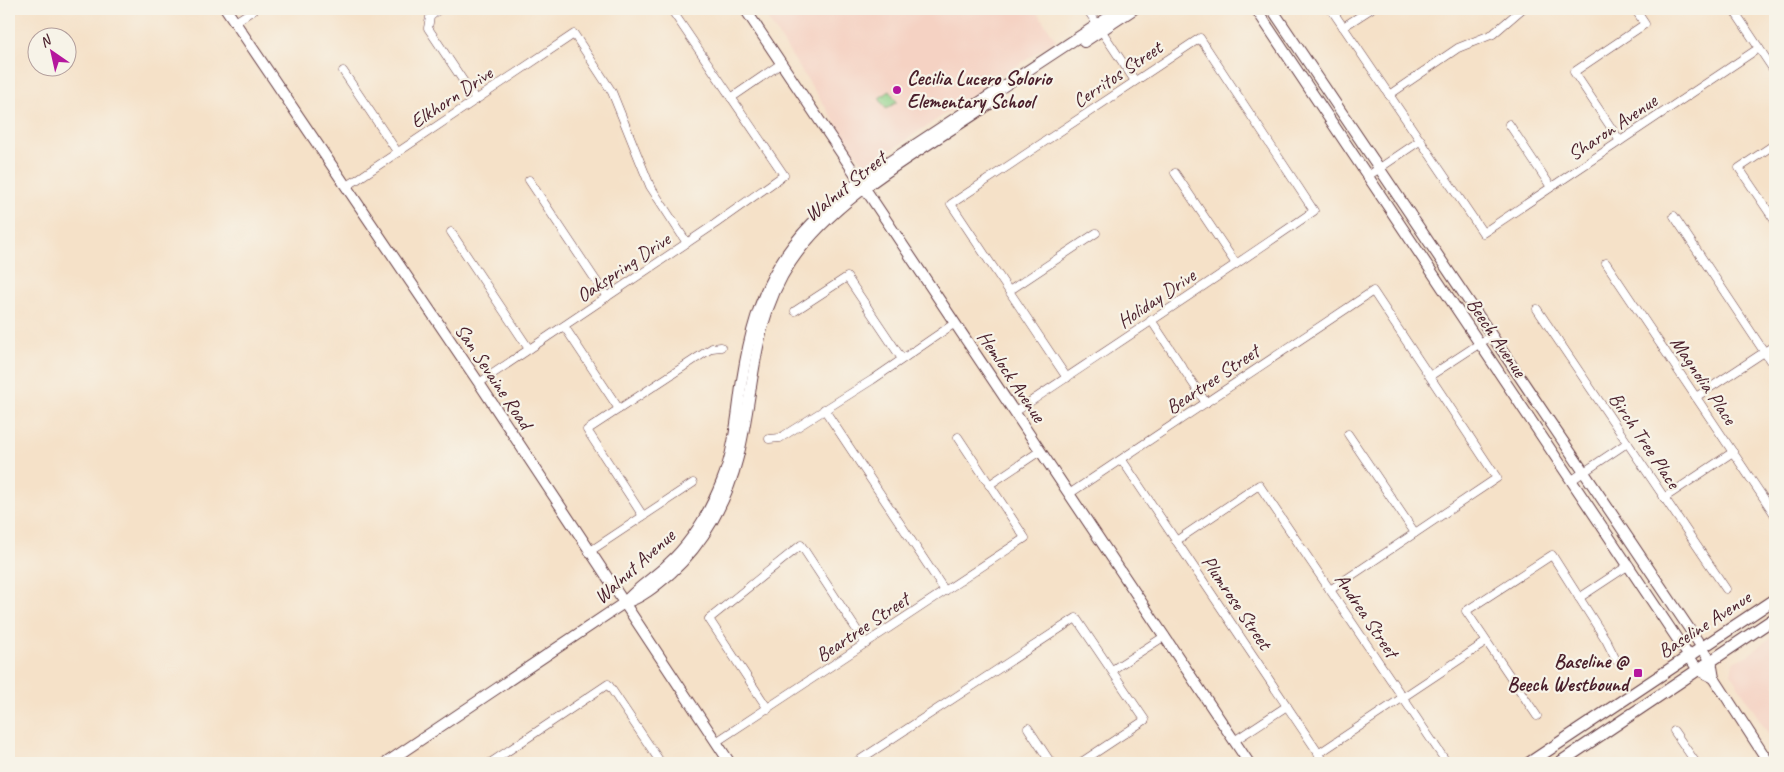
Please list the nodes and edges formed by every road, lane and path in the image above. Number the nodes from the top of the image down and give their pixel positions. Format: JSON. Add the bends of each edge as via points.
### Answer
{"nodes":[{"id":1,"x":226,"y":9,"type":"edge"},
{"id":2,"x":254,"y":9,"type":"edge"},
{"id":3,"x":440,"y":9,"type":"edge"},
{"id":4,"x":670,"y":9,"type":"edge"},
{"id":5,"x":745,"y":9,"type":"edge"},
{"id":6,"x":1088,"y":9,"type":"edge"},
{"id":7,"x":1121,"y":9,"type":"edge"},
{"id":8,"x":1134,"y":9,"type":"edge"},
{"id":9,"x":1256,"y":9,"type":"edge"},
{"id":10,"x":1272,"y":9,"type":"edge"},
{"id":11,"x":1331,"y":9,"type":"edge"},
{"id":12,"x":1372,"y":9,"type":"edge"},
{"id":13,"x":1522,"y":9,"type":"edge"},
{"id":14,"x":1635,"y":9,"type":"edge"},
{"id":15,"x":1733,"y":9,"type":"edge"},
{"id":16,"x":235,"y":22,"type":"junction"},
{"id":17,"x":1100,"y":27,"type":"junction"},
{"id":18,"x":1344,"y":27,"type":"junction"},
{"id":19,"x":1760,"y":48,"type":"junction"},
{"id":20,"x":782,"y":63,"type":"junction"},
{"id":21,"x":343,"y":71,"type":"dead end"},
{"id":22,"x":1775,"y":72,"type":"edge"},
{"id":23,"x":1135,"y":81,"type":"junction"},
{"id":24,"x":1389,"y":94,"type":"junction"},
{"id":25,"x":731,"y":98,"type":"junction"},
{"id":26,"x":476,"y":100,"type":"junction"},
{"id":27,"x":1509,"y":124,"type":"dead end"},
{"id":28,"x":1421,"y":140,"type":"junction"},
{"id":29,"x":1620,"y":142,"type":"junction"},
{"id":30,"x":1775,"y":144,"type":"edge"},
{"id":31,"x":398,"y":153,"type":"junction"},
{"id":32,"x":1379,"y":169,"type":"junction"},
{"id":33,"x":1175,"y":173,"type":"dead end"},
{"id":34,"x":1368,"y":176,"type":"junction"},
{"id":35,"x":528,"y":180,"type":"dead end"},
{"id":36,"x":862,"y":185,"type":"junction"},
{"id":37,"x":346,"y":187,"type":"junction"},
{"id":38,"x":1551,"y":187,"type":"junction"},
{"id":39,"x":1314,"y":211,"type":"joint"},
{"id":40,"x":1674,"y":216,"type":"dead end"},
{"id":41,"x":1775,"y":221,"type":"edge"},
{"id":42,"x":451,"y":232,"type":"dead end"},
{"id":43,"x":1096,"y":233,"type":"dead end"},
{"id":44,"x":687,"y":243,"type":"junction"},
{"id":45,"x":1606,"y":263,"type":"dead end"},
{"id":46,"x":1236,"y":264,"type":"junction"},
{"id":47,"x":1009,"y":291,"type":"junction"},
{"id":48,"x":607,"y":297,"type":"junction"},
{"id":49,"x":1537,"y":309,"type":"dead end"},
{"id":50,"x":795,"y":311,"type":"dead end"},
{"id":51,"x":1151,"y":320,"type":"junction"},
{"id":52,"x":956,"y":323,"type":"junction"},
{"id":53,"x":564,"y":326,"type":"junction"},
{"id":54,"x":1491,"y":336,"type":"junction"},
{"id":55,"x":1480,"y":343,"type":"junction"},
{"id":56,"x":1775,"y":345,"type":"edge"},
{"id":57,"x":722,"y":348,"type":"dead end"},
{"id":58,"x":529,"y":349,"type":"junction"},
{"id":59,"x":1765,"y":352,"type":"junction"},
{"id":60,"x":902,"y":359,"type":"junction"},
{"id":61,"x":1775,"y":368,"type":"edge"},
{"id":62,"x":1430,"y":376,"type":"junction"},
{"id":63,"x":1067,"y":378,"type":"junction"},
{"id":64,"x":479,"y":383,"type":"junction"},
{"id":65,"x":1696,"y":397,"type":"junction"},
{"id":66,"x":1206,"y":403,"type":"junction"},
{"id":67,"x":619,"y":409,"type":"junction"},
{"id":68,"x":824,"y":409,"type":"junction"},
{"id":69,"x":1015,"y":412,"type":"junction"},
{"id":70,"x":1348,"y":434,"type":"dead end"},
{"id":71,"x":958,"y":437,"type":"dead end"},
{"id":72,"x":768,"y":438,"type":"dead end"},
{"id":73,"x":1627,"y":443,"type":"junction"},
{"id":74,"x":1040,"y":451,"type":"junction"},
{"id":75,"x":1733,"y":452,"type":"junction"},
{"id":76,"x":1122,"y":460,"type":"junction"},
{"id":77,"x":1583,"y":473,"type":"junction"},
{"id":78,"x":1572,"y":480,"type":"junction"},
{"id":79,"x":693,"y":483,"type":"dead end"},
{"id":80,"x":989,"y":485,"type":"junction"},
{"id":81,"x":1070,"y":494,"type":"junction"},
{"id":82,"x":1664,"y":498,"type":"junction"},
{"id":83,"x":1775,"y":515,"type":"edge"},
{"id":84,"x":643,"y":516,"type":"junction"},
{"id":85,"x":1415,"y":533,"type":"junction"},
{"id":86,"x":1176,"y":541,"type":"junction"},
{"id":87,"x":589,"y":552,"type":"junction"},
{"id":88,"x":1629,"y":565,"type":"junction"},
{"id":89,"x":1726,"y":589,"type":"dead end"},
{"id":90,"x":1330,"y":590,"type":"junction"},
{"id":91,"x":945,"y":591,"type":"junction"},
{"id":92,"x":1579,"y":598,"type":"junction"},
{"id":93,"x":1775,"y":599,"type":"edge"},
{"id":94,"x":624,"y":603,"type":"junction"},
{"id":95,"x":1775,"y":618,"type":"edge"},
{"id":96,"x":1165,"y":636,"type":"junction"},
{"id":97,"x":1486,"y":642,"type":"junction"},
{"id":98,"x":866,"y":644,"type":"junction"},
{"id":99,"x":1702,"y":648,"type":"junction"},
{"id":100,"x":1689,"y":655,"type":"junction"},
{"id":101,"x":1616,"y":660,"type":"dead end"},
{"id":102,"x":1711,"y":661,"type":"junction"},
{"id":103,"x":1112,"y":670,"type":"junction"},
{"id":104,"x":1698,"y":670,"type":"junction"},
{"id":105,"x":1714,"y":678,"type":"junction"},
{"id":106,"x":1403,"y":698,"type":"junction"},
{"id":107,"x":1286,"y":706,"type":"junction"},
{"id":108,"x":768,"y":709,"type":"junction"},
{"id":109,"x":1537,"y":716,"type":"dead end"},
{"id":110,"x":1028,"y":728,"type":"dead end"},
{"id":111,"x":1674,"y":731,"type":"dead end"},
{"id":112,"x":1234,"y":741,"type":"junction"},
{"id":113,"x":716,"y":742,"type":"junction"},
{"id":114,"x":1318,"y":754,"type":"junction"},
{"id":115,"x":386,"y":763,"type":"edge"},
{"id":116,"x":490,"y":763,"type":"edge"},
{"id":117,"x":661,"y":763,"type":"edge"},
{"id":118,"x":730,"y":763,"type":"edge"},
{"id":119,"x":855,"y":763,"type":"edge"},
{"id":120,"x":1051,"y":763,"type":"edge"},
{"id":121,"x":1080,"y":763,"type":"edge"},
{"id":122,"x":1249,"y":763,"type":"edge"},
{"id":123,"x":1325,"y":763,"type":"edge"},
{"id":124,"x":1447,"y":763,"type":"edge"},
{"id":125,"x":1529,"y":763,"type":"edge"},
{"id":126,"x":1559,"y":763,"type":"edge"},
{"id":127,"x":1696,"y":763,"type":"edge"},
{"id":128,"x":1769,"y":763,"type":"edge"}],
"edges":[{"from":1,"to":16,"type":"street","name":"San Sevaine Road"},
{"from":2,"to":16,"type":"street"},
{"from":3,"to":26,"type":"street","via":[[432,14],[428,28]]},
{"from":4,"to":25,"type":"street"},
{"from":5,"to":20,"type":"street","name":"Hemlock Avenue"},
{"from":6,"to":17,"type":"street"},
{"from":7,"to":17,"type":"street","name":"Walnut Street"},
{"from":8,"to":17,"type":"street","name":"Walnut Street"},
{"from":9,"to":34,"type":"street","name":"Beech Avenue"},
{"from":10,"to":32,"type":"street","name":"Beech Avenue"},
{"from":11,"to":18,"type":"street"},
{"from":12,"to":18,"type":"street"},
{"from":13,"to":24,"type":"street","via":[[1493,34],[1458,48]]},
{"from":14,"to":29,"type":"street","via":[[1645,24],[1574,72]]},
{"from":15,"to":19,"type":"street"},
{"from":16,"to":37,"type":"street","name":"San Sevaine Road"},
{"from":17,"to":23,"type":"street"},
{"from":17,"to":36,"type":"street","name":"Walnut Street"},
{"from":18,"to":24,"type":"street"},
{"from":19,"to":22,"type":"street"},
{"from":19,"to":29,"type":"street","name":"Sharon Avenue"},
{"from":20,"to":25,"type":"street"},
{"from":20,"to":36,"type":"street","name":"Hemlock Avenue"},
{"from":21,"to":31,"type":"street"},
{"from":23,"to":39,"type":"street","name":"Cerritos Street","via":[[1200,38]]},
{"from":23,"to":47,"type":"street","name":"Cerritos Street","via":[[952,204]]},
{"from":24,"to":28,"type":"street"},
{"from":25,"to":44,"type":"street","name":"Oakspring Drive","via":[[784,175]]},
{"from":26,"to":31,"type":"street","name":"Elkhorn Drive"},
{"from":26,"to":44,"type":"street","name":"Elkhorn Drive","via":[[574,34],[612,92],[650,186]]},
{"from":27,"to":38,"type":"street"},
{"from":28,"to":32,"type":"street"},
{"from":28,"to":38,"type":"street","name":"Sharon Avenue","via":[[1483,233]]},
{"from":29,"to":38,"type":"street","name":"Sharon Avenue"},
{"from":30,"to":41,"type":"street","via":[[1739,168]]},
{"from":31,"to":37,"type":"street","name":"Elkhorn Drive"},
{"from":32,"to":34,"type":"street"},
{"from":32,"to":54,"type":"street","name":"Beech Avenue"},
{"from":33,"to":46,"type":"street"},
{"from":34,"to":55,"type":"street","name":"Beech Avenue"},
{"from":35,"to":48,"type":"street"},
{"from":36,"to":52,"type":"street","name":"Hemlock Avenue"},
{"from":36,"to":94,"type":"street","name":"Walnut Avenue","via":[[834,202],[804,230],[780,261],[752,324],[730,454],[714,501],[686,545]]},
{"from":37,"to":64,"type":"street","name":"San Sevaine Road"},
{"from":39,"to":46,"type":"street","name":"Holiday Drive"},
{"from":40,"to":59,"type":"street"},
{"from":42,"to":58,"type":"street"},
{"from":43,"to":47,"type":"street"},
{"from":44,"to":48,"type":"street","name":"Oakspring Drive"},
{"from":45,"to":65,"type":"street","name":"Magnolia Place"},
{"from":46,"to":51,"type":"street","name":"Holiday Drive"},
{"from":47,"to":63,"type":"street"},
{"from":48,"to":53,"type":"street","name":"Oakspring Drive"},
{"from":49,"to":73,"type":"street","name":"Birch Tree Place"},
{"from":50,"to":60,"type":"street","via":[[848,277]]},
{"from":51,"to":63,"type":"street","name":"Holiday Drive"},
{"from":51,"to":66,"type":"street"},
{"from":52,"to":60,"type":"street"},
{"from":52,"to":69,"type":"street","name":"Hemlock Avenue"},
{"from":53,"to":58,"type":"street","name":"Oakspring Drive"},
{"from":53,"to":67,"type":"street"},
{"from":54,"to":55,"type":"street"},
{"from":54,"to":77,"type":"street","name":"Beech Avenue"},
{"from":55,"to":62,"type":"street"},
{"from":55,"to":78,"type":"street","name":"Beech Avenue"},
{"from":56,"to":59,"type":"street"},
{"from":57,"to":67,"type":"street","via":[[712,348]]},
{"from":58,"to":64,"type":"street","name":"Oakspring Drive"},
{"from":59,"to":61,"type":"street"},
{"from":59,"to":65,"type":"street"},
{"from":60,"to":68,"type":"street"},
{"from":62,"to":66,"type":"street","name":"Beartree Street","via":[[1373,291]]},
{"from":62,"to":85,"type":"street","via":[[1497,478]]},
{"from":63,"to":69,"type":"street","name":"Holiday Drive"},
{"from":64,"to":87,"type":"street","name":"San Sevaine Road"},
{"from":65,"to":75,"type":"street","name":"Magnolia Place"},
{"from":66,"to":76,"type":"street","name":"Beartree Street"},
{"from":67,"to":84,"type":"street","via":[[587,430]]},
{"from":68,"to":72,"type":"street","via":[[780,438]]},
{"from":68,"to":91,"type":"street"},
{"from":69,"to":74,"type":"street","name":"Hemlock Avenue"},
{"from":70,"to":85,"type":"street"},
{"from":71,"to":80,"type":"street"},
{"from":73,"to":77,"type":"street"},
{"from":73,"to":82,"type":"street","name":"Birch Tree Place"},
{"from":74,"to":80,"type":"street"},
{"from":74,"to":81,"type":"street","name":"Hemlock Avenue"},
{"from":75,"to":82,"type":"street"},
{"from":75,"to":83,"type":"street","name":"Magnolia Place"},
{"from":76,"to":81,"type":"street","name":"Beartree Street"},
{"from":76,"to":86,"type":"street","name":"Plumrose Street"},
{"from":77,"to":78,"type":"street"},
{"from":77,"to":99,"type":"street","name":"Beech Avenue"},
{"from":78,"to":88,"type":"street","name":"Beech Avenue"},
{"from":79,"to":84,"type":"street"},
{"from":80,"to":91,"type":"street","name":"Beartree Street","via":[[1025,538]]},
{"from":81,"to":96,"type":"street","name":"Hemlock Avenue"},
{"from":82,"to":89,"type":"street","name":"Birch Tree Place"},
{"from":84,"to":87,"type":"street"},
{"from":85,"to":90,"type":"street"},
{"from":86,"to":90,"type":"street","name":"Andrea Street","via":[[1260,485]]},
{"from":86,"to":107,"type":"street","name":"Plumrose Street"},
{"from":87,"to":94,"type":"street","name":"San Sevaine Road"},
{"from":88,"to":92,"type":"street"},
{"from":88,"to":100,"type":"street","name":"Beech Avenue"},
{"from":90,"to":106,"type":"street","name":"Andrea Street"},
{"from":91,"to":98,"type":"street","name":"Beartree Street"},
{"from":92,"to":97,"type":"street","via":[[1552,555],[1466,611]]},
{"from":92,"to":101,"type":"street"},
{"from":93,"to":99,"type":"main road","name":"Baseline Avenue"},
{"from":94,"to":113,"type":"street","name":"San Sevaine Road"},
{"from":94,"to":115,"type":"street","name":"Walnut Avenue"},
{"from":95,"to":102,"type":"main road","name":"Baseline Avenue"},
{"from":96,"to":103,"type":"street"},
{"from":96,"to":112,"type":"street","name":"Hemlock Avenue"},
{"from":97,"to":106,"type":"street"},
{"from":97,"to":109,"type":"street"},
{"from":98,"to":108,"type":"street","name":"Beartree Street"},
{"from":98,"to":108,"type":"street","via":[[801,545],[709,619]]},
{"from":99,"to":100,"type":"main road","name":"Baseline Avenue"},
{"from":99,"to":102,"type":"street","name":"Beech Avenue"},
{"from":100,"to":104,"type":"street","name":"Beech Avenue"},
{"from":100,"to":125,"type":"main road","name":"Baseline Avenue"},
{"from":102,"to":104,"type":"main road","name":"Baseline Avenue"},
{"from":102,"to":105,"type":"street","name":"Beech Avenue"},
{"from":103,"to":119,"type":"street","via":[[1076,618]]},
{"from":103,"to":121,"type":"street","via":[[1146,720]]},
{"from":104,"to":105,"type":"street"},
{"from":104,"to":126,"type":"main road","name":"Baseline Avenue"},
{"from":105,"to":128,"type":"street","name":"Beech Avenue"},
{"from":106,"to":114,"type":"street"},
{"from":106,"to":124,"type":"street","name":"Andrea Street"},
{"from":107,"to":112,"type":"street"},
{"from":107,"to":114,"type":"street","name":"Plumrose Street"},
{"from":108,"to":113,"type":"street","name":"Beartree Street"},
{"from":110,"to":120,"type":"street"},
{"from":111,"to":127,"type":"street"},
{"from":112,"to":122,"type":"street","name":"Hemlock Avenue"},
{"from":113,"to":118,"type":"street","name":"San Sevaine Road"},
{"from":114,"to":123,"type":"street","name":"Plumrose Street"},
{"from":116,"to":117,"type":"street","via":[[608,684]]}]}
